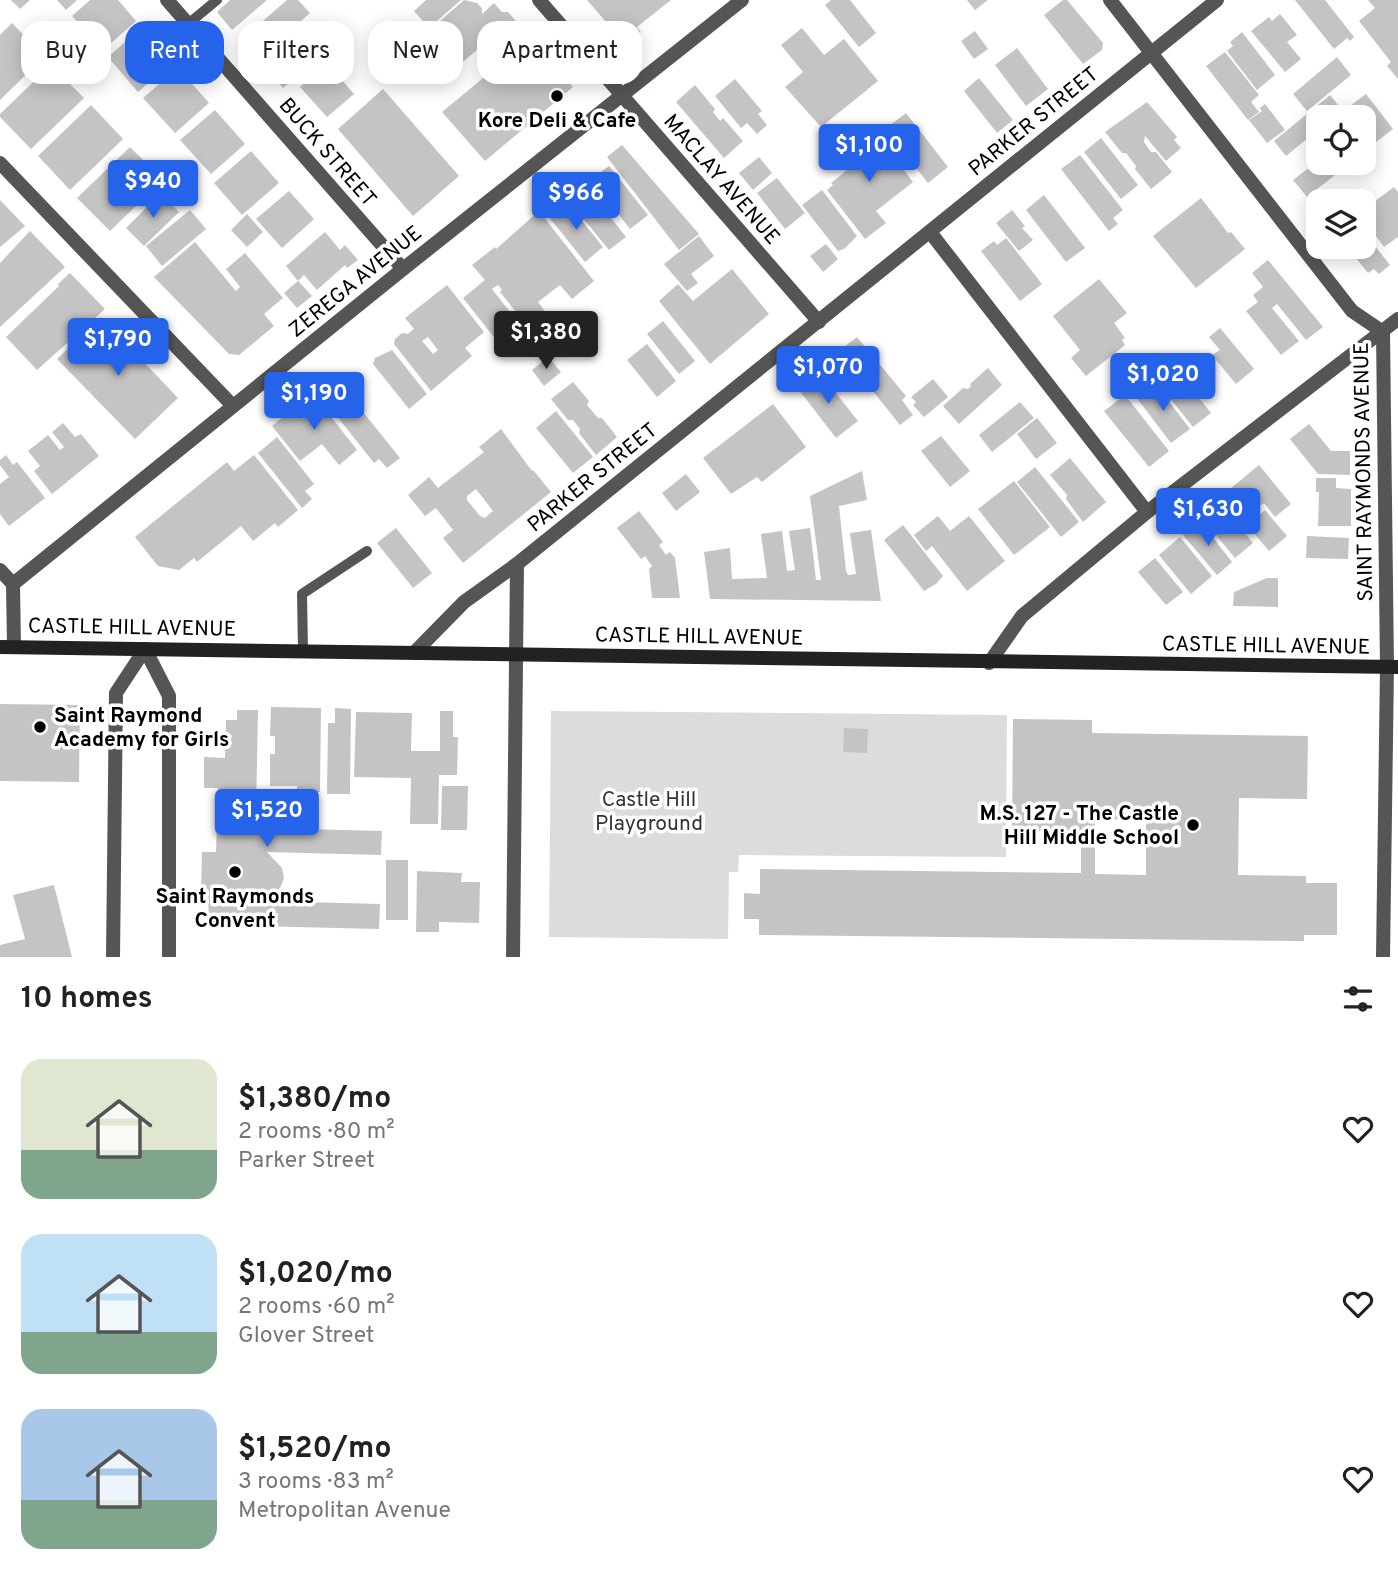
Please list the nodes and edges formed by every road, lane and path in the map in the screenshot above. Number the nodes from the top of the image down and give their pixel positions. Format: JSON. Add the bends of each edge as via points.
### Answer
{"nodes":[{"id":1,"x":167,"y":0,"type":"edge"},
{"id":2,"x":217,"y":0,"type":"edge"},
{"id":3,"x":539,"y":0,"type":"edge"},
{"id":4,"x":742,"y":0,"type":"edge"},
{"id":5,"x":1110,"y":0,"type":"edge"},
{"id":6,"x":1217,"y":0,"type":"edge"},
{"id":7,"x":185,"y":21,"type":"edge"},
{"id":8,"x":192,"y":21,"type":"edge"},
{"id":9,"x":1151,"y":52,"type":"junction"},
{"id":10,"x":224,"y":65,"type":"edge"},
{"id":11,"x":623,"y":96,"type":"junction"},
{"id":12,"x":0,"y":163,"type":"edge"},
{"id":13,"x":930,"y":232,"type":"junction"},
{"id":14,"x":403,"y":269,"type":"junction"},
{"id":15,"x":1398,"y":319,"type":"edge"},
{"id":16,"x":819,"y":322,"type":"junction"},
{"id":17,"x":1383,"y":332,"type":"junction"},
{"id":18,"x":233,"y":406,"type":"junction"},
{"id":19,"x":1147,"y":512,"type":"junction"},
{"id":20,"x":367,"y":551,"type":"dead end"},
{"id":21,"x":517,"y":564,"type":"junction"},
{"id":22,"x":0,"y":570,"type":"edge"},
{"id":23,"x":13,"y":584,"type":"junction"},
{"id":24,"x":7,"y":647,"type":"edge"},
{"id":25,"x":145,"y":649,"type":"junction"},
{"id":26,"x":303,"y":651,"type":"junction"},
{"id":27,"x":414,"y":653,"type":"junction"},
{"id":28,"x":517,"y":654,"type":"junction"},
{"id":29,"x":989,"y":663,"type":"junction"},
{"id":30,"x":1393,"y":667,"type":"edge"},
{"id":31,"x":113,"y":957,"type":"edge"},
{"id":32,"x":169,"y":957,"type":"edge"},
{"id":33,"x":513,"y":957,"type":"edge"},
{"id":34,"x":1383,"y":957,"type":"edge"}],
"edges":[{"from":1,"to":7,"type":"street","name":"BUCK STREET"},
{"from":2,"to":8,"type":"lane"},
{"from":3,"to":11,"type":"street","name":"MACLAY AVENUE"},
{"from":4,"to":11,"type":"street","name":"ZEREGA AVENUE"},
{"from":5,"to":9,"type":"street","name":"SAINT RAYMONDS AVENUE"},
{"from":6,"to":9,"type":"street","name":"PARKER STREET"},
{"from":9,"to":13,"type":"street","name":"PARKER STREET"},
{"from":9,"to":17,"type":"street","name":"SAINT RAYMONDS AVENUE","via":[[1352,310]]},
{"from":10,"to":14,"type":"street","name":"BUCK STREET"},
{"from":11,"to":14,"type":"street","name":"ZEREGA AVENUE"},
{"from":11,"to":16,"type":"street","name":"MACLAY AVENUE"},
{"from":12,"to":18,"type":"street"},
{"from":13,"to":16,"type":"street","name":"PARKER STREET"},
{"from":13,"to":19,"type":"street"},
{"from":14,"to":18,"type":"street","name":"ZEREGA AVENUE"},
{"from":15,"to":17,"type":"street"},
{"from":16,"to":21,"type":"street","name":"PARKER STREET"},
{"from":17,"to":19,"type":"street"},
{"from":17,"to":30,"type":"street","name":"SAINT RAYMONDS AVENUE"},
{"from":18,"to":23,"type":"street","name":"ZEREGA AVENUE"},
{"from":19,"to":29,"type":"street","via":[[1022,616]]},
{"from":20,"to":26,"type":"lane","via":[[302,594]]},
{"from":21,"to":27,"type":"street","name":"PARKER STREET","via":[[464,602]]},
{"from":21,"to":28,"type":"street"},
{"from":22,"to":23,"type":"street"},
{"from":23,"to":24,"type":"street"},
{"from":24,"to":25,"type":"main road","name":"CASTLE HILL AVENUE"},
{"from":25,"to":26,"type":"main road","name":"CASTLE HILL AVENUE"},
{"from":25,"to":31,"type":"street","via":[[116,693]]},
{"from":25,"to":32,"type":"street","via":[[169,696]]},
{"from":26,"to":27,"type":"main road","name":"CASTLE HILL AVENUE"},
{"from":27,"to":28,"type":"main road","name":"CASTLE HILL AVENUE"},
{"from":28,"to":29,"type":"main road","name":"CASTLE HILL AVENUE"},
{"from":28,"to":33,"type":"street"},
{"from":29,"to":30,"type":"main road","name":"CASTLE HILL AVENUE"},
{"from":30,"to":34,"type":"street","name":"SAINT RAYMONDS AVENUE"}]}
